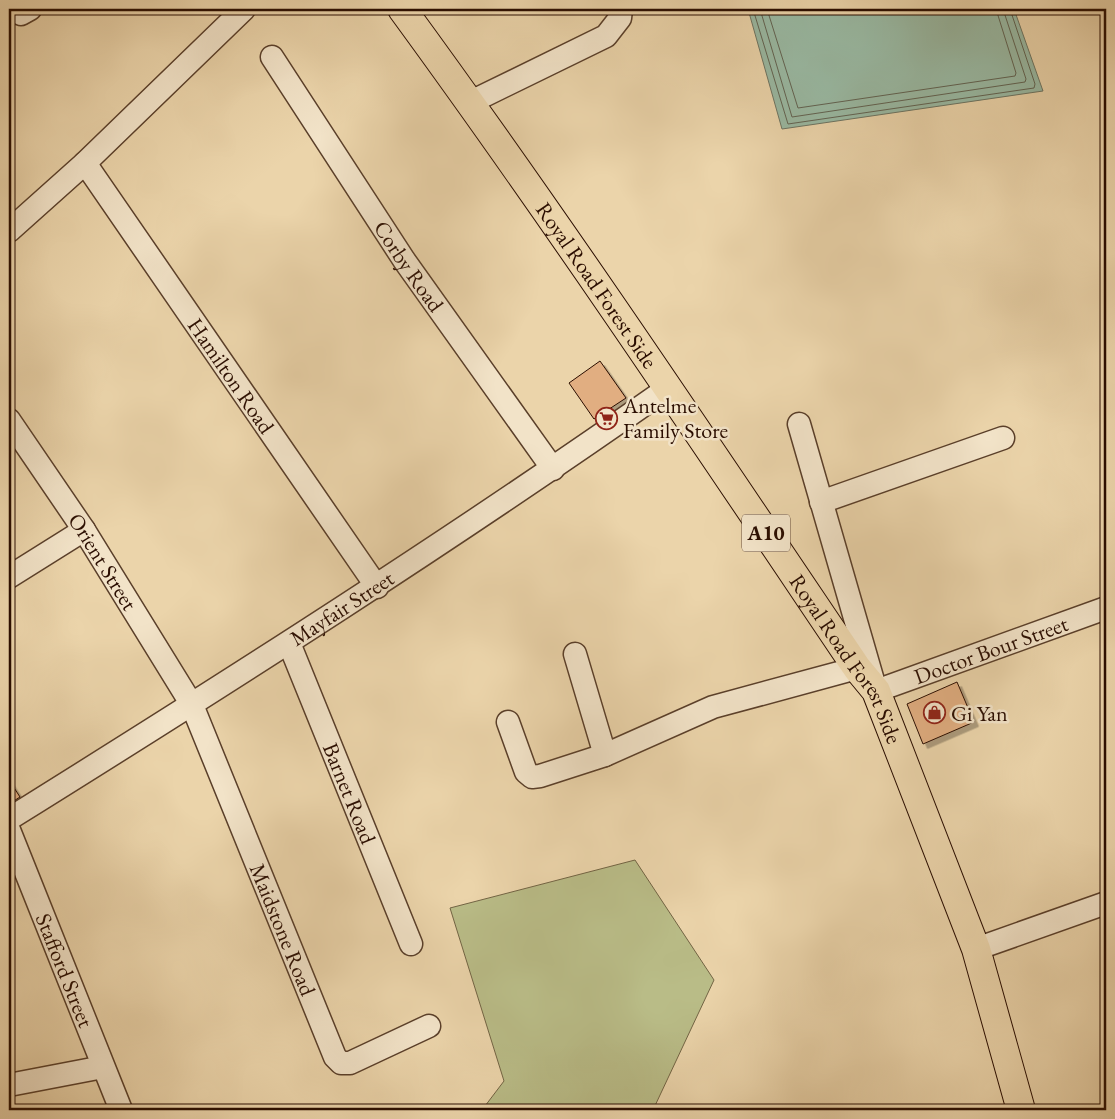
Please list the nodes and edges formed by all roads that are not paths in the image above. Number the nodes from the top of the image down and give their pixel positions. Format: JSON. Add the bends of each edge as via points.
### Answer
{"nodes":[{"id":1,"x":11,"y":9,"type":"edge"},
{"id":2,"x":30,"y":9,"type":"edge"},
{"id":3,"x":244,"y":9,"type":"edge"},
{"id":4,"x":402,"y":9,"type":"edge"},
{"id":5,"x":621,"y":9,"type":"edge"},
{"id":6,"x":272,"y":57,"type":"dead end"},
{"id":7,"x":470,"y":102,"type":"junction"},
{"id":8,"x":85,"y":163,"type":"junction"},
{"id":9,"x":9,"y":231,"type":"edge"},
{"id":10,"x":668,"y":388,"type":"junction"},
{"id":11,"x":9,"y":420,"type":"edge"},
{"id":12,"x":799,"y":424,"type":"dead end"},
{"id":13,"x":1003,"y":438,"type":"dead end"},
{"id":14,"x":553,"y":469,"type":"junction"},
{"id":15,"x":821,"y":502,"type":"junction"},
{"id":16,"x":84,"y":530,"type":"junction"},
{"id":17,"x":9,"y":577,"type":"edge"},
{"id":18,"x":377,"y":587,"type":"junction"},
{"id":19,"x":1106,"y":608,"type":"edge"},
{"id":20,"x":289,"y":642,"type":"junction"},
{"id":21,"x":576,"y":654,"type":"dead end"},
{"id":22,"x":857,"y":668,"type":"junction"},
{"id":23,"x":876,"y":691,"type":"junction"},
{"id":24,"x":192,"y":705,"type":"junction"},
{"id":25,"x":508,"y":722,"type":"dead end"},
{"id":26,"x":605,"y":755,"type":"junction"},
{"id":27,"x":9,"y":819,"type":"edge"},
{"id":28,"x":9,"y":830,"type":"edge"},
{"id":29,"x":1106,"y":903,"type":"edge"},
{"id":30,"x":411,"y":944,"type":"dead end"},
{"id":31,"x":976,"y":949,"type":"junction"},
{"id":32,"x":429,"y":1026,"type":"dead end"},
{"id":33,"x":103,"y":1067,"type":"junction"},
{"id":34,"x":9,"y":1086,"type":"edge"},
{"id":35,"x":121,"y":1110,"type":"edge"},
{"id":36,"x":1021,"y":1110,"type":"edge"}],
"edges":[{"from":1,"to":2,"type":"street","via":[[21,14]]},
{"from":3,"to":8,"type":"street"},
{"from":4,"to":7,"type":"main road","name":"Royal Road Forest Side","number":"A10"},
{"from":5,"to":7,"type":"street","via":[[620,18],[606,36]]},
{"from":6,"to":14,"type":"street","name":"Corby Road","via":[[404,260]]},
{"from":7,"to":10,"type":"main road","name":"Royal Road Forest Side","number":"A10"},
{"from":8,"to":9,"type":"street"},
{"from":8,"to":18,"type":"street","name":"Hamilton Road"},
{"from":10,"to":14,"type":"street","name":"Mayfair Street"},
{"from":10,"to":22,"type":"main road","name":"Royal Road Forest Side","number":"A10"},
{"from":11,"to":16,"type":"street","name":"Orient Street"},
{"from":12,"to":15,"type":"street"},
{"from":13,"to":15,"type":"street"},
{"from":14,"to":18,"type":"street","name":"Mayfair Street"},
{"from":15,"to":23,"type":"street"},
{"from":16,"to":17,"type":"street"},
{"from":16,"to":24,"type":"street","name":"Orient Street"},
{"from":18,"to":20,"type":"street","name":"Mayfair Street"},
{"from":19,"to":23,"type":"street","name":"Doctor Bour Street"},
{"from":20,"to":24,"type":"street","name":"Mayfair Street"},
{"from":20,"to":30,"type":"street","name":"Barnet Road"},
{"from":21,"to":26,"type":"street"},
{"from":22,"to":23,"type":"main road","name":"Royal Road Forest Side","number":"A10"},
{"from":22,"to":26,"type":"street","via":[[713,707]]},
{"from":23,"to":31,"type":"main road","name":"Royal Road Forest Side","number":"A10"},
{"from":24,"to":27,"type":"street","name":"Mayfair Street"},
{"from":24,"to":32,"type":"street","name":"Maidstone Road","via":[[335,1057],[341,1063],[350,1063]]},
{"from":25,"to":26,"type":"street","via":[[526,772],[532,777]]},
{"from":28,"to":33,"type":"street","name":"Stafford Street"},
{"from":29,"to":31,"type":"street"},
{"from":31,"to":36,"type":"main road","name":"Royal Road Forest Side","number":"A10"},
{"from":33,"to":34,"type":"street"},
{"from":33,"to":35,"type":"street","name":"Stafford Street"}]}
